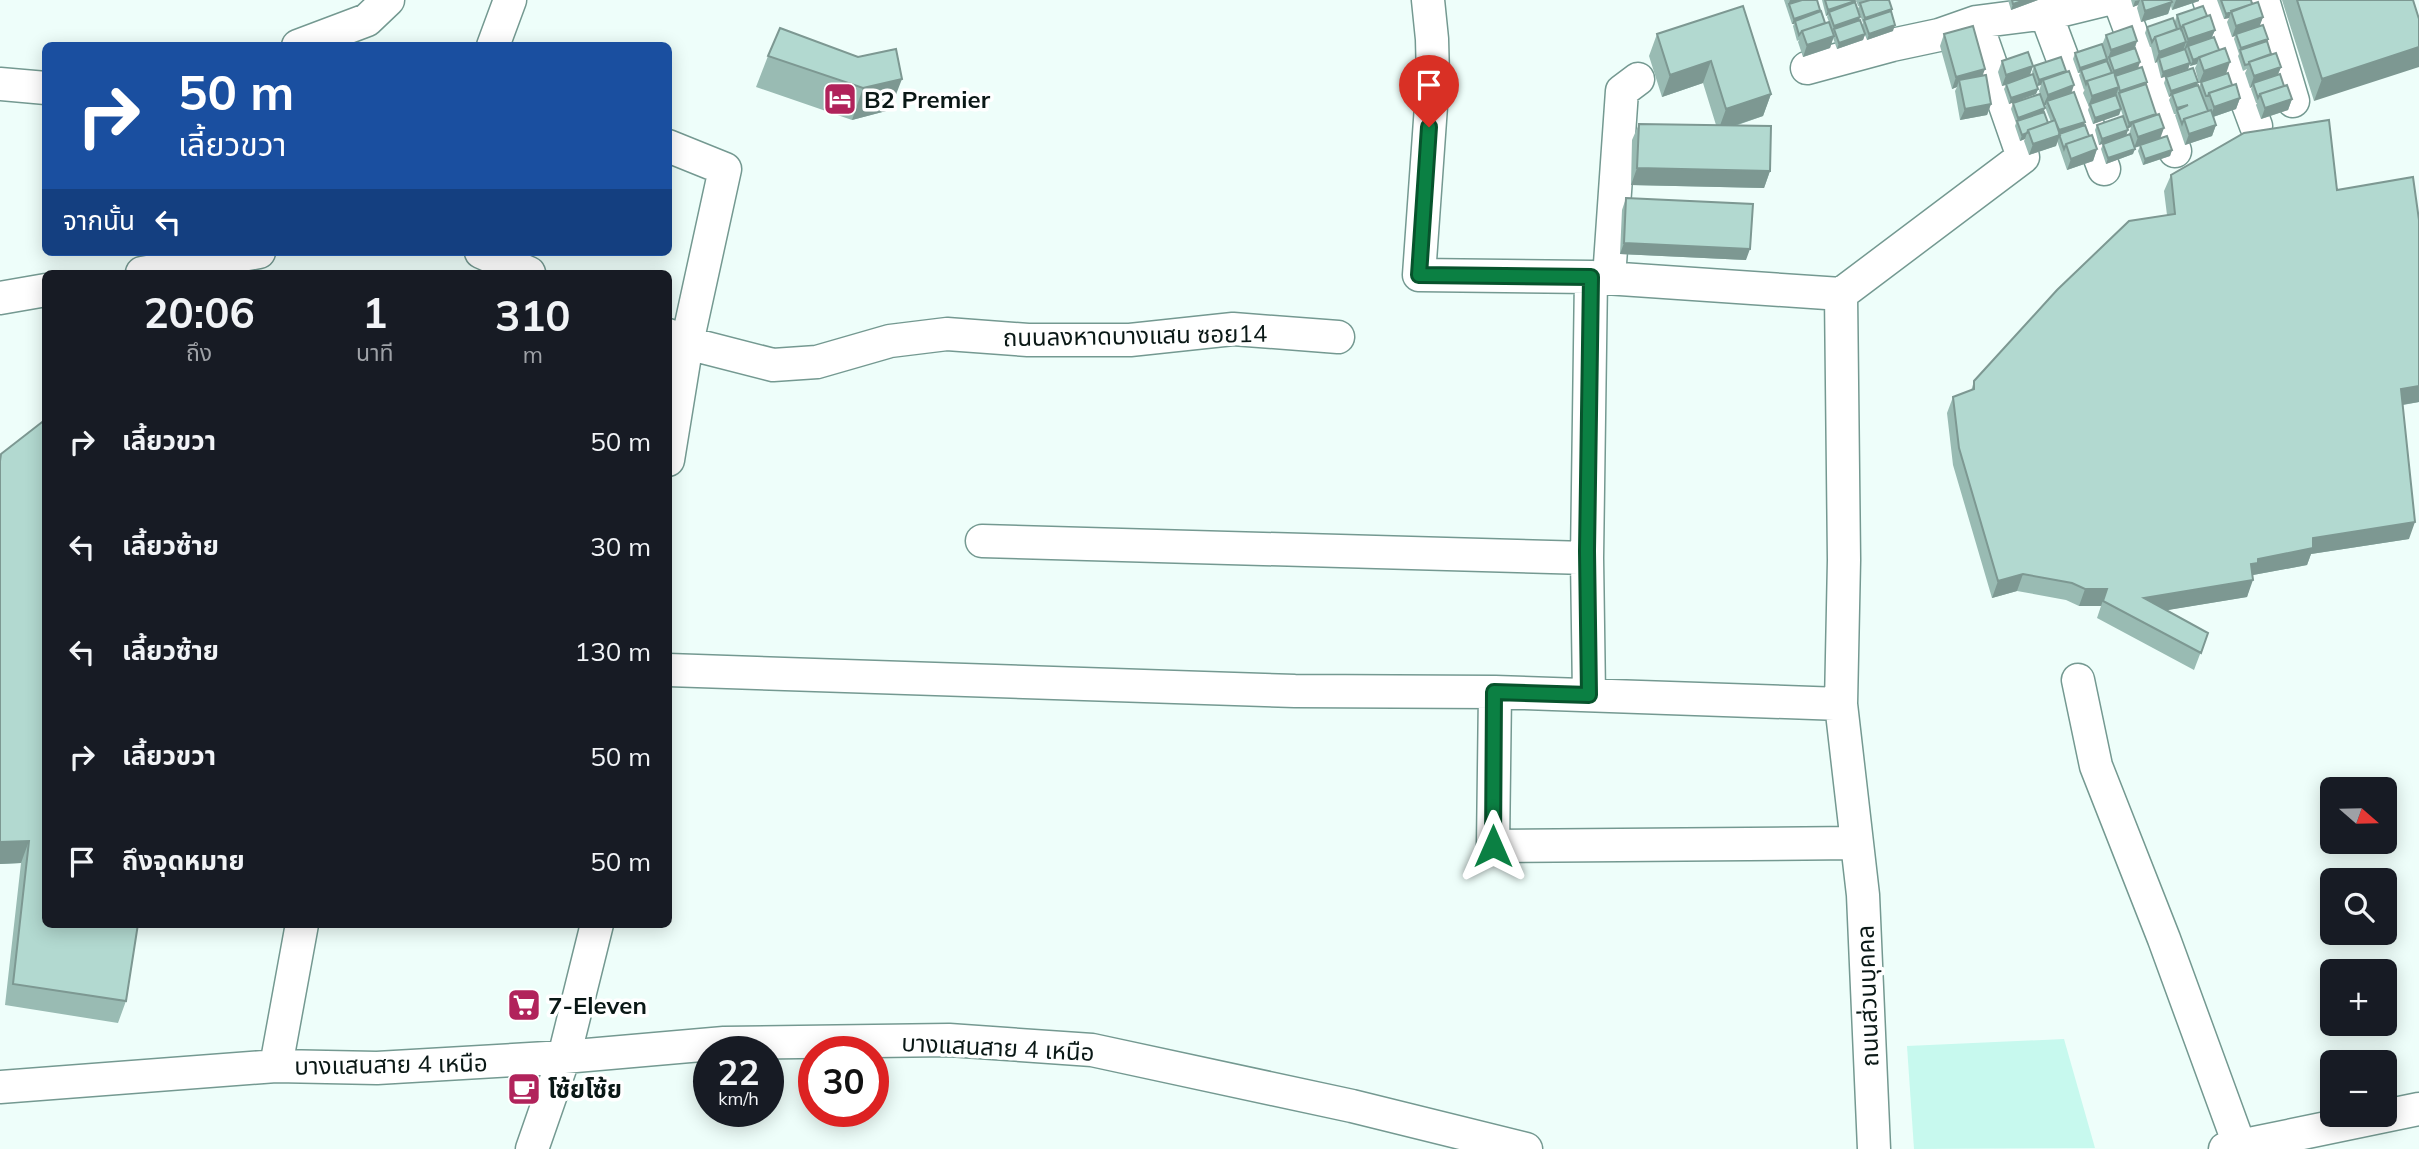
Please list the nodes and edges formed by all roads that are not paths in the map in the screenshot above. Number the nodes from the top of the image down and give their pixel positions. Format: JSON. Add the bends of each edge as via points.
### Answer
{"nodes":[{"id":1,"x":510,"y":0,"type":"edge"},
{"id":2,"x":1428,"y":0,"type":"edge"},
{"id":3,"x":2104,"y":0,"type":"edge"},
{"id":4,"x":2119,"y":0,"type":"edge"},
{"id":5,"x":2209,"y":0,"type":"edge"},
{"id":6,"x":2263,"y":0,"type":"edge"},
{"id":7,"x":2046,"y":13,"type":"junction"},
{"id":8,"x":378,"y":22,"type":"edge"},
{"id":9,"x":1976,"y":22,"type":"junction"},
{"id":10,"x":311,"y":42,"type":"edge"},
{"id":11,"x":494,"y":42,"type":"edge"},
{"id":12,"x":1807,"y":68,"type":"dead end"},
{"id":13,"x":1638,"y":79,"type":"dead end"},
{"id":14,"x":0,"y":84,"type":"edge"},
{"id":15,"x":42,"y":88,"type":"edge"},
{"id":16,"x":2293,"y":101,"type":"edge"},
{"id":17,"x":2256,"y":126,"type":"dead end"},
{"id":18,"x":672,"y":148,"type":"edge"},
{"id":19,"x":2175,"y":151,"type":"edge"},
{"id":20,"x":2104,"y":170,"type":"dead end"},
{"id":21,"x":237,"y":256,"type":"edge"},
{"id":22,"x":490,"y":256,"type":"edge"},
{"id":23,"x":159,"y":270,"type":"edge"},
{"id":24,"x":522,"y":270,"type":"edge"},
{"id":25,"x":1600,"y":277,"type":"junction"},
{"id":26,"x":42,"y":291,"type":"edge"},
{"id":27,"x":1841,"y":294,"type":"junction"},
{"id":28,"x":0,"y":298,"type":"edge"},
{"id":29,"x":1338,"y":337,"type":"dead end"},
{"id":30,"x":678,"y":339,"type":"edge"},
{"id":31,"x":672,"y":412,"type":"edge"},
{"id":32,"x":982,"y":541,"type":"dead end"},
{"id":33,"x":1587,"y":558,"type":"junction"},
{"id":34,"x":672,"y":670,"type":"edge"},
{"id":35,"x":2078,"y":680,"type":"dead end"},
{"id":36,"x":1494,"y":692,"type":"junction"},
{"id":37,"x":1589,"y":695,"type":"junction"},
{"id":38,"x":1841,"y":704,"type":"junction"},
{"id":39,"x":1856,"y":843,"type":"junction"},
{"id":40,"x":301,"y":928,"type":"edge"},
{"id":41,"x":596,"y":928,"type":"edge"},
{"id":42,"x":564,"y":1057,"type":"junction"},
{"id":43,"x":276,"y":1066,"type":"junction"},
{"id":44,"x":1,"y":1093,"type":"edge"},
{"id":45,"x":2419,"y":1109,"type":"edge"},
{"id":46,"x":2233,"y":1148,"type":"edge"},
{"id":47,"x":532,"y":1149,"type":"edge"},
{"id":48,"x":1526,"y":1149,"type":"edge"},
{"id":49,"x":1874,"y":1149,"type":"edge"}],
"edges":[{"from":1,"to":11,"type":"street"},
{"from":2,"to":25,"type":"street","via":[[1433,78],[1419,275]]},
{"from":3,"to":7,"type":"street"},
{"from":4,"to":19,"type":"street"},
{"from":5,"to":17,"type":"street"},
{"from":6,"to":16,"type":"street"},
{"from":7,"to":9,"type":"street"},
{"from":7,"to":20,"type":"street"},
{"from":8,"to":10,"type":"street"},
{"from":9,"to":12,"type":"street"},
{"from":9,"to":27,"type":"street","via":[[2023,158]]},
{"from":13,"to":25,"type":"street","via":[[1622,91]]},
{"from":14,"to":15,"type":"street"},
{"from":18,"to":30,"type":"street","via":[[725,169]]},
{"from":21,"to":23,"type":"street"},
{"from":22,"to":24,"type":"street"},
{"from":25,"to":27,"type":"street"},
{"from":25,"to":33,"type":"street"},
{"from":26,"to":28,"type":"street"},
{"from":27,"to":38,"type":"street","name":"ถนนส่วนบุคคล"},
{"from":29,"to":30,"type":"street","name":"ถนนลงหาดบางแสน ซอย14","via":[[1233,329],[1130,340],[947,334],[890,341],[817,362],[773,365]]},
{"from":30,"to":31,"type":"street"},
{"from":32,"to":33,"type":"street"},
{"from":33,"to":37,"type":"street"},
{"from":34,"to":36,"type":"street","via":[[1295,691]]},
{"from":35,"to":46,"type":"street","via":[[2096,766],[2169,952]]},
{"from":36,"to":37,"type":"street"},
{"from":36,"to":39,"type":"street","via":[[1493,846]]},
{"from":37,"to":38,"type":"street"},
{"from":38,"to":39,"type":"street","name":"ถนนส่วนบุคคล"},
{"from":39,"to":49,"type":"street","name":"ถนนส่วนบุคคล","via":[[1863,895]]},
{"from":40,"to":43,"type":"street"},
{"from":41,"to":42,"type":"street"},
{"from":42,"to":43,"type":"street","name":"บางแสนสาย 4 เหนือ","via":[[377,1068]]},
{"from":42,"to":47,"type":"street"},
{"from":42,"to":48,"type":"street","name":"บางแสนสาย 4 เหนือ","via":[[724,1043],[949,1040],[1092,1049]]},
{"from":43,"to":44,"type":"street","name":"บางแสนสาย 4 เหนือ"},
{"from":45,"to":46,"type":"street"}]}
